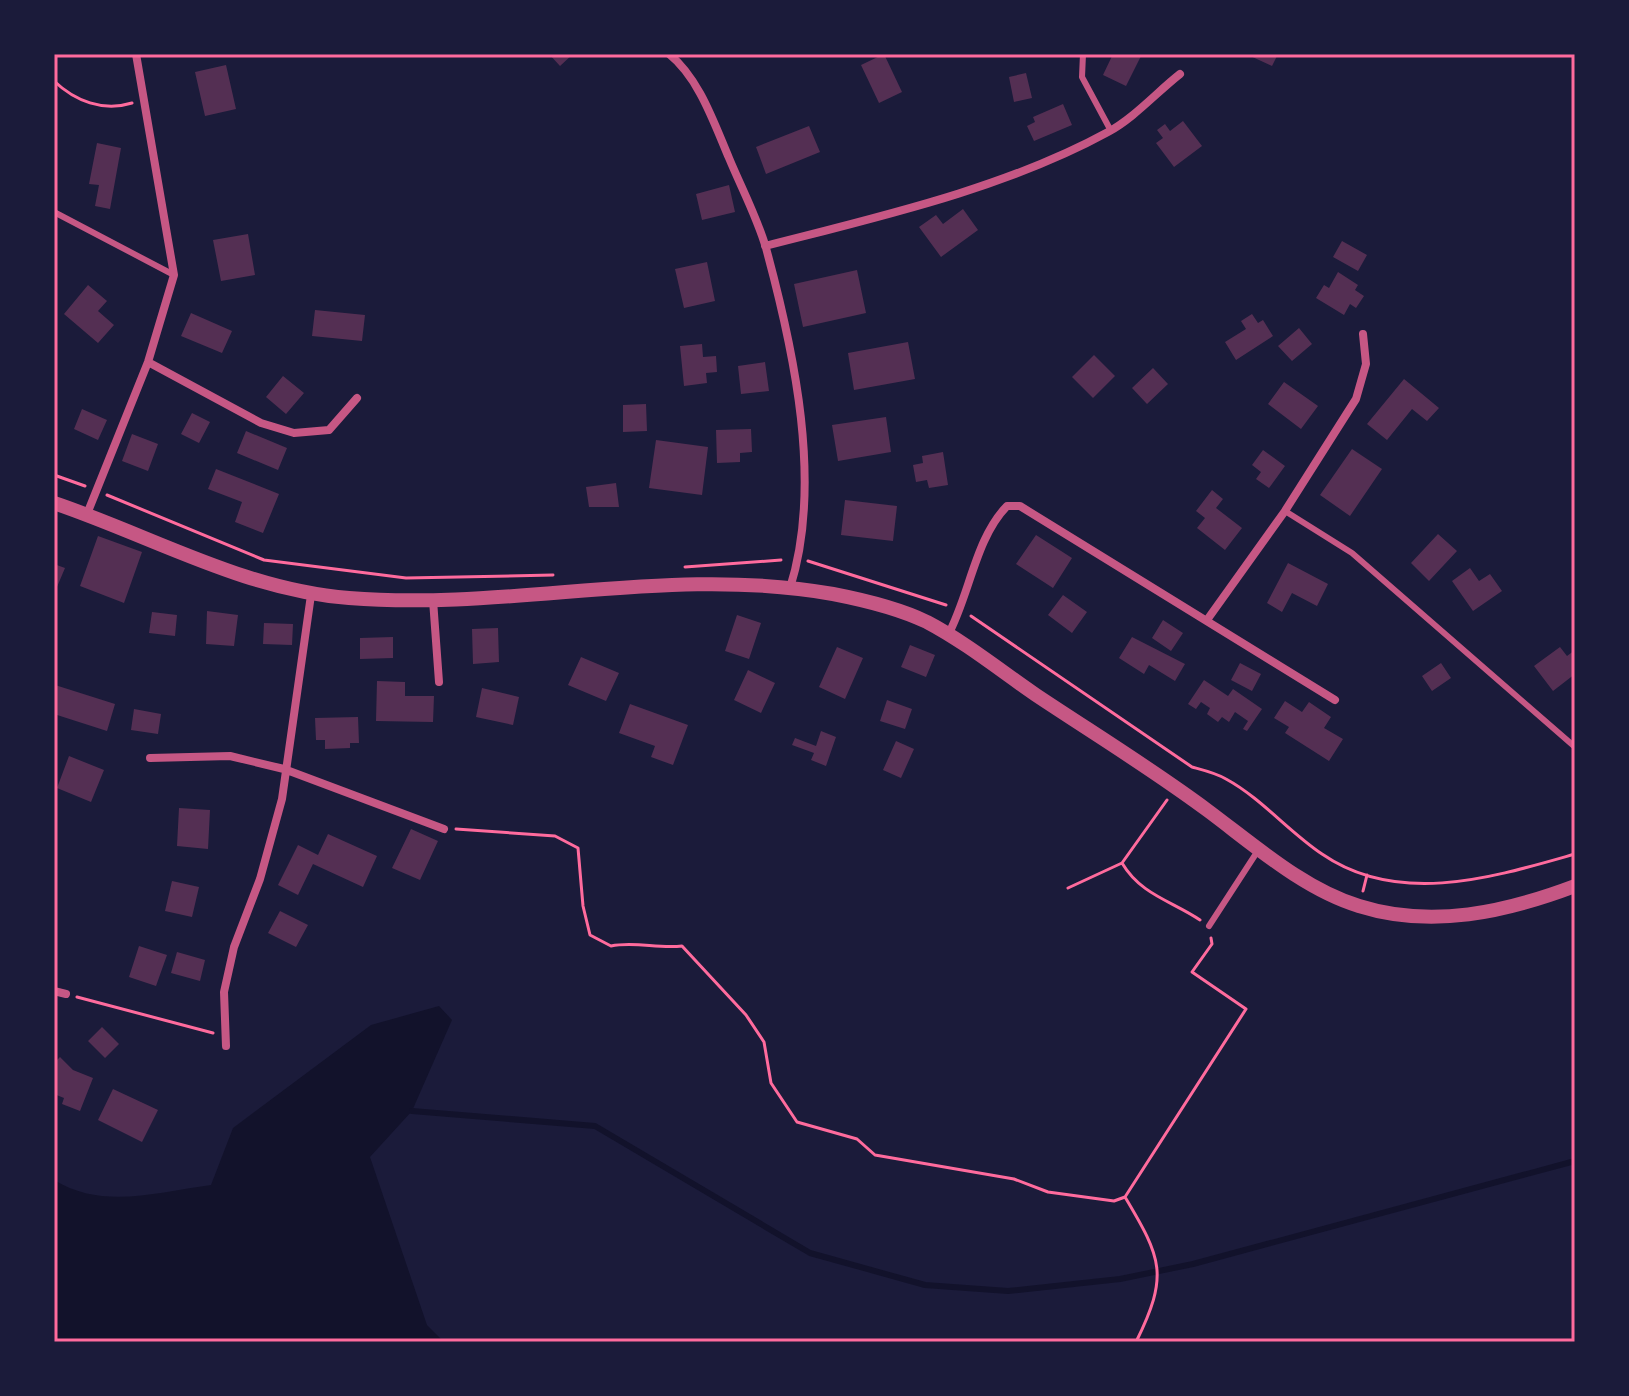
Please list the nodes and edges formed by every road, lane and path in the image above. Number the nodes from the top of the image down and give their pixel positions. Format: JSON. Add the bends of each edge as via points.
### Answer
{"nodes":[{"id":1,"x":136,"y":54,"type":"edge"},
{"id":2,"x":669,"y":54,"type":"edge"},
{"id":3,"x":1083,"y":54,"type":"edge"},
{"id":4,"x":1180,"y":74,"type":"dead end"},
{"id":5,"x":54,"y":81,"type":"edge"},
{"id":6,"x":143,"y":100,"type":"junction"},
{"id":7,"x":1111,"y":131,"type":"junction"},
{"id":8,"x":54,"y":212,"type":"edge"},
{"id":9,"x":765,"y":246,"type":"junction"},
{"id":10,"x":174,"y":275,"type":"junction"},
{"id":11,"x":1363,"y":334,"type":"dead end"},
{"id":12,"x":148,"y":362,"type":"junction"},
{"id":13,"x":357,"y":398,"type":"dead end"},
{"id":14,"x":54,"y":475,"type":"edge"},
{"id":15,"x":96,"y":490,"type":"junction"},
{"id":16,"x":54,"y":503,"type":"edge"},
{"id":17,"x":1285,"y":511,"type":"junction"},
{"id":18,"x":87,"y":514,"type":"junction"},
{"id":19,"x":799,"y":559,"type":"junction"},
{"id":20,"x":680,"y":567,"type":"dead end"},
{"id":21,"x":560,"y":574,"type":"dead end"},
{"id":22,"x":790,"y":588,"type":"junction"},
{"id":23,"x":311,"y":595,"type":"junction"},
{"id":24,"x":433,"y":600,"type":"junction"},
{"id":25,"x":961,"y":610,"type":"junction"},
{"id":26,"x":1207,"y":620,"type":"junction"},
{"id":27,"x":948,"y":636,"type":"junction"},
{"id":28,"x":439,"y":682,"type":"dead end"},
{"id":29,"x":1335,"y":700,"type":"dead end"},
{"id":30,"x":1575,"y":747,"type":"edge"},
{"id":31,"x":150,"y":758,"type":"dead end"},
{"id":32,"x":1192,"y":767,"type":"junction"},
{"id":33,"x":284,"y":769,"type":"junction"},
{"id":34,"x":1175,"y":789,"type":"junction"},
{"id":35,"x":444,"y":829,"type":"joint"},
{"id":36,"x":1259,"y":849,"type":"junction"},
{"id":37,"x":1575,"y":854,"type":"edge"},
{"id":38,"x":1122,"y":863,"type":"junction"},
{"id":39,"x":1575,"y":886,"type":"edge"},
{"id":40,"x":1068,"y":888,"type":"dead end"},
{"id":41,"x":1209,"y":926,"type":"junction"},
{"id":42,"x":54,"y":991,"type":"edge"},
{"id":43,"x":66,"y":994,"type":"joint"},
{"id":44,"x":226,"y":1041,"type":"joint"},
{"id":45,"x":1125,"y":1197,"type":"junction"},
{"id":46,"x":1136,"y":1342,"type":"edge"}],
"edges":[{"from":1,"to":6,"type":"street"},
{"from":2,"to":9,"type":"street","via":[[684,66],[715,124]]},
{"from":3,"to":7,"type":"lane","via":[[1082,77]]},
{"from":4,"to":7,"type":"street"},
{"from":5,"to":6,"type":"path","via":[[72,97],[115,108]]},
{"from":6,"to":10,"type":"street"},
{"from":7,"to":9,"type":"street","via":[[920,206]]},
{"from":8,"to":10,"type":"lane"},
{"from":9,"to":19,"type":"street","via":[[802,419],[805,471]]},
{"from":10,"to":12,"type":"street"},
{"from":11,"to":17,"type":"street","via":[[1366,364],[1356,399]]},
{"from":12,"to":13,"type":"street","via":[[261,423],[294,433],[329,430]]},
{"from":12,"to":15,"type":"street"},
{"from":14,"to":15,"type":"path"},
{"from":15,"to":18,"type":"street"},
{"from":15,"to":21,"type":"path","via":[[264,560],[406,578]]},
{"from":16,"to":18,"type":"street"},
{"from":17,"to":26,"type":"street"},
{"from":17,"to":30,"type":"lane","via":[[1352,553]]},
{"from":18,"to":23,"type":"street","via":[[204,563]]},
{"from":19,"to":20,"type":"path"},
{"from":19,"to":22,"type":"street"},
{"from":19,"to":25,"type":"path"},
{"from":22,"to":24,"type":"street","via":[[666,583]]},
{"from":22,"to":27,"type":"street","via":[[892,609]]},
{"from":23,"to":24,"type":"street"},
{"from":23,"to":33,"type":"street"},
{"from":24,"to":28,"type":"street"},
{"from":25,"to":26,"type":"street","via":[[992,522],[1007,506],[1020,506]]},
{"from":25,"to":27,"type":"street"},
{"from":25,"to":32,"type":"path"},
{"from":26,"to":29,"type":"street"},
{"from":27,"to":34,"type":"street"},
{"from":31,"to":33,"type":"street","via":[[230,756]]},
{"from":32,"to":34,"type":"path"},
{"from":32,"to":37,"type":"path","via":[[1225,778],[1322,855],[1378,878],[1423,884],[1482,881]]},
{"from":33,"to":35,"type":"street"},
{"from":33,"to":44,"type":"street","via":[[274,832],[224,992]]},
{"from":34,"to":36,"type":"street"},
{"from":34,"to":38,"type":"path"},
{"from":35,"to":45,"type":"path","via":[[555,836],[578,848],[590,935],[611,946],[682,946],[764,1042],[771,1083],[797,1122],[857,1139],[875,1155],[1014,1179],[1048,1192],[1114,1201]]},
{"from":36,"to":39,"type":"street","via":[[1358,906],[1422,917],[1475,915]]},
{"from":36,"to":41,"type":"lane"},
{"from":38,"to":40,"type":"path"},
{"from":38,"to":41,"type":"path","via":[[1131,878],[1158,899]]},
{"from":41,"to":45,"type":"path","via":[[1212,944],[1192,972],[1246,1009]]},
{"from":42,"to":43,"type":"street"},
{"from":43,"to":44,"type":"path"},
{"from":45,"to":46,"type":"path","via":[[1154,1247],[1155,1259],[1156,1303]]}]}
